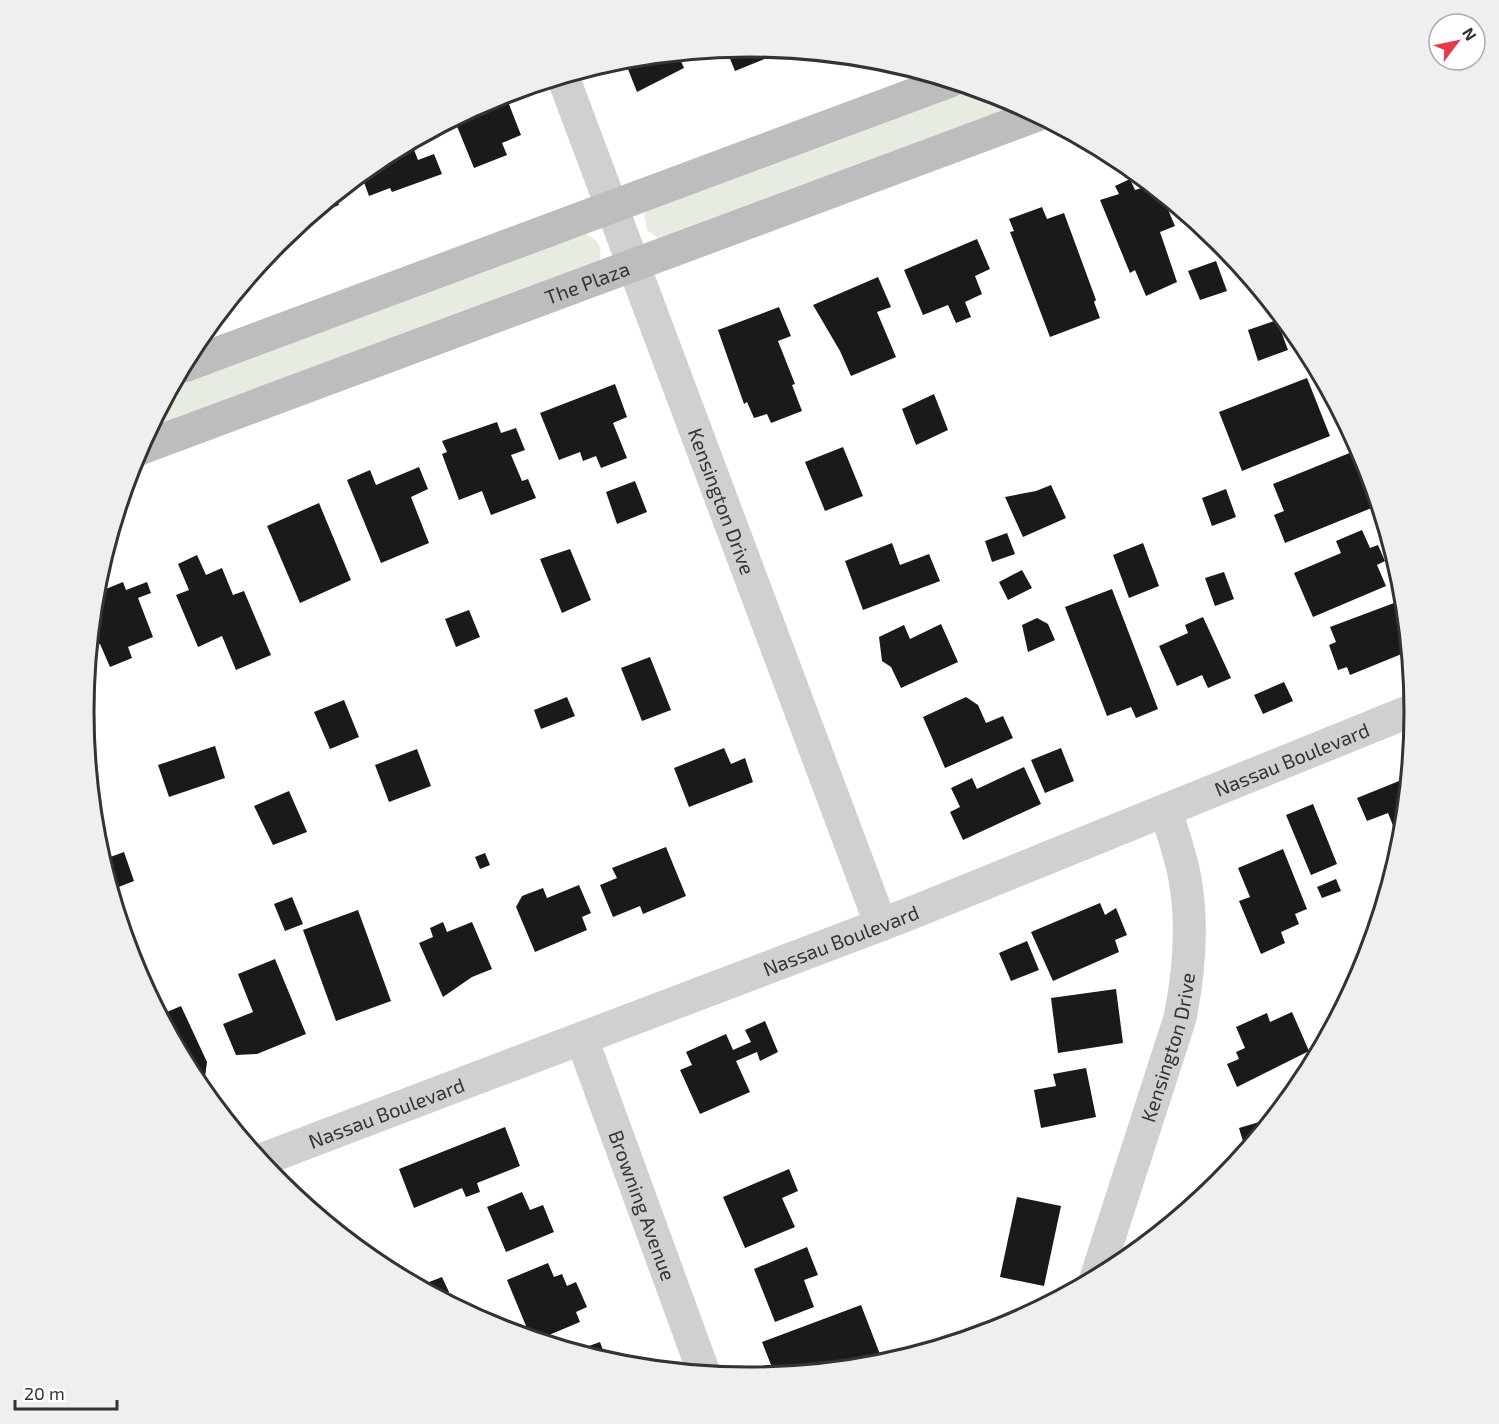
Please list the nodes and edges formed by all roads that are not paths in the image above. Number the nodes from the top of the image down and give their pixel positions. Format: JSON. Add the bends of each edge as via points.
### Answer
{"nodes":[{"id":1,"x":565,"y":84,"type":"edge"},
{"id":2,"x":939,"y":85,"type":"edge"},
{"id":3,"x":1026,"y":119,"type":"edge"},
{"id":4,"x":610,"y":207,"type":"junction"},
{"id":5,"x":633,"y":265,"type":"junction"},
{"id":6,"x":196,"y":361,"type":"edge"},
{"id":7,"x":152,"y":444,"type":"edge"},
{"id":8,"x":1404,"y":714,"type":"edge"},
{"id":9,"x":1166,"y":812,"type":"junction"},
{"id":10,"x":881,"y":924,"type":"junction"},
{"id":11,"x":582,"y":1038,"type":"junction"},
{"id":12,"x":269,"y":1157,"type":"edge"},
{"id":13,"x":1100,"y":1265,"type":"edge"},
{"id":14,"x":701,"y":1365,"type":"edge"}],
"edges":[{"from":1,"to":4,"type":"street","name":"Kensington Drive"},
{"from":2,"to":4,"type":"main road"},
{"from":3,"to":5,"type":"main road","name":"The Plaza"},
{"from":4,"to":5,"type":"street","name":"Kensington Drive"},
{"from":4,"to":6,"type":"main road"},
{"from":5,"to":7,"type":"main road","name":"The Plaza"},
{"from":5,"to":10,"type":"street","name":"Kensington Drive"},
{"from":8,"to":9,"type":"street","name":"Nassau Boulevard"},
{"from":9,"to":10,"type":"street","name":"Nassau Boulevard"},
{"from":9,"to":13,"type":"street","name":"Kensington Drive","via":[[1185,880],[1190,935],[1185,990],[1180,1017]]},
{"from":10,"to":11,"type":"street","name":"Nassau Boulevard"},
{"from":11,"to":12,"type":"street","name":"Nassau Boulevard"},
{"from":11,"to":14,"type":"street","name":"Browning Avenue"}]}
